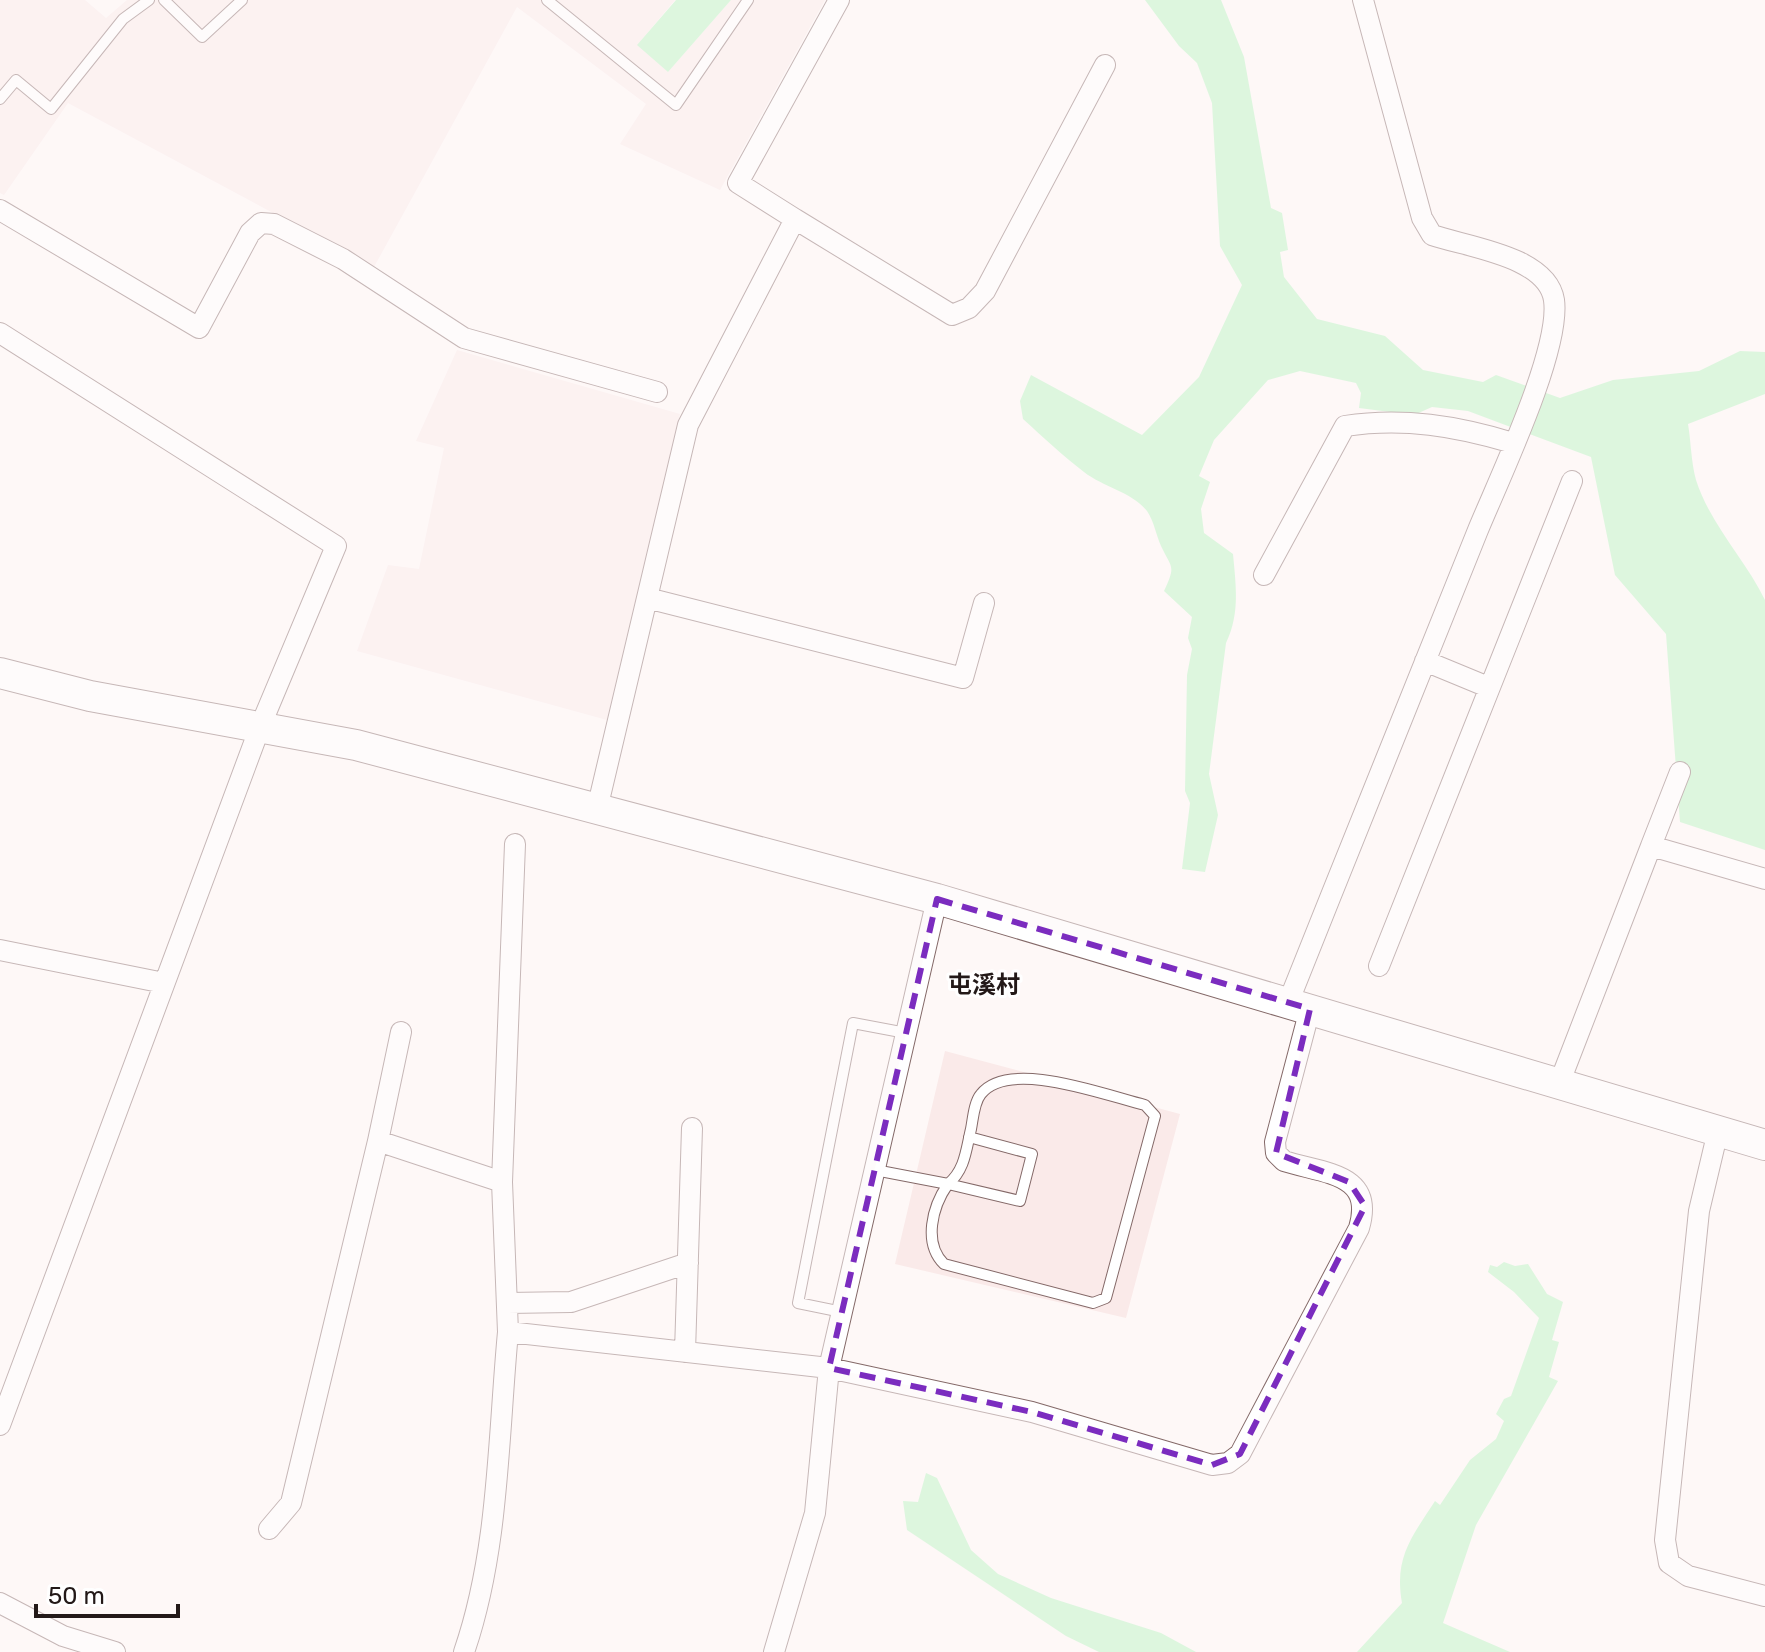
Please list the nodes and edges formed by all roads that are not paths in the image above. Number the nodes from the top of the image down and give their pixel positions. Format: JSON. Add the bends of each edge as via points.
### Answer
{"nodes":[{"id":1,"x":149,"y":0,"type":"edge"},
{"id":2,"x":164,"y":0,"type":"edge"},
{"id":3,"x":242,"y":0,"type":"edge"},
{"id":4,"x":547,"y":0,"type":"edge"},
{"id":5,"x":748,"y":0,"type":"edge"},
{"id":6,"x":839,"y":0,"type":"edge"},
{"id":7,"x":1363,"y":0,"type":"edge"},
{"id":8,"x":1105,"y":65,"type":"dead end"},
{"id":9,"x":0,"y":99,"type":"edge"},
{"id":10,"x":0,"y":210,"type":"edge"},
{"id":11,"x":795,"y":219,"type":"junction"},
{"id":12,"x":0,"y":333,"type":"edge"},
{"id":13,"x":657,"y":392,"type":"dead end"},
{"id":14,"x":1515,"y":438,"type":"junction"},
{"id":15,"x":1572,"y":481,"type":"dead end"},
{"id":16,"x":1264,"y":575,"type":"dead end"},
{"id":17,"x":647,"y":598,"type":"junction"},
{"id":18,"x":984,"y":603,"type":"dead end"},
{"id":19,"x":1425,"y":661,"type":"junction"},
{"id":20,"x":0,"y":673,"type":"edge"},
{"id":21,"x":1488,"y":687,"type":"junction"},
{"id":22,"x":260,"y":727,"type":"junction"},
{"id":23,"x":1680,"y":772,"type":"dead end"},
{"id":24,"x":597,"y":809,"type":"junction"},
{"id":25,"x":515,"y":844,"type":"dead end"},
{"id":26,"x":1651,"y":846,"type":"junction"},
{"id":27,"x":1765,"y":879,"type":"edge"},
{"id":28,"x":937,"y":899,"type":"junction"},
{"id":29,"x":0,"y":950,"type":"edge"},
{"id":30,"x":1379,"y":966,"type":"dead end"},
{"id":31,"x":164,"y":983,"type":"junction"},
{"id":32,"x":1299,"y":1006,"type":"junction"},
{"id":33,"x":401,"y":1032,"type":"dead end"},
{"id":34,"x":906,"y":1033,"type":"junction"},
{"id":35,"x":1559,"y":1084,"type":"junction"},
{"id":36,"x":692,"y":1128,"type":"dead end"},
{"id":37,"x":1718,"y":1131,"type":"junction"},
{"id":38,"x":969,"y":1137,"type":"junction"},
{"id":39,"x":378,"y":1141,"type":"junction"},
{"id":40,"x":1765,"y":1145,"type":"edge"},
{"id":41,"x":875,"y":1170,"type":"junction"},
{"id":42,"x":502,"y":1182,"type":"junction"},
{"id":43,"x":948,"y":1184,"type":"junction"},
{"id":44,"x":688,"y":1263,"type":"junction"},
{"id":45,"x":507,"y":1303,"type":"junction"},
{"id":46,"x":842,"y":1312,"type":"junction"},
{"id":47,"x":508,"y":1332,"type":"junction"},
{"id":48,"x":685,"y":1352,"type":"junction"},
{"id":49,"x":829,"y":1368,"type":"junction"},
{"id":50,"x":0,"y":1425,"type":"edge"},
{"id":51,"x":269,"y":1529,"type":"dead end"},
{"id":52,"x":1765,"y":1596,"type":"edge"},
{"id":53,"x":0,"y":1603,"type":"edge"},
{"id":54,"x":115,"y":1652,"type":"edge"},
{"id":55,"x":464,"y":1652,"type":"edge"},
{"id":56,"x":774,"y":1652,"type":"edge"}],
"edges":[{"from":1,"to":9,"type":"lane","via":[[123,19],[51,109],[16,80]]},
{"from":2,"to":3,"type":"lane","via":[[202,37]]},
{"from":4,"to":5,"type":"lane","via":[[676,105]]},
{"from":6,"to":11,"type":"street","via":[[738,183]]},
{"from":7,"to":14,"type":"street","via":[[1422,218],[1432,235],[1516,260],[1539,272],[1554,298],[1552,335]]},
{"from":8,"to":11,"type":"street","via":[[985,291],[969,308],[952,315]]},
{"from":10,"to":13,"type":"street","via":[[199,328],[250,233],[261,223],[274,224],[343,259],[464,338]]},
{"from":11,"to":17,"type":"street","via":[[688,425]]},
{"from":12,"to":22,"type":"street","via":[[336,546]]},
{"from":14,"to":16,"type":"street","via":[[1412,422],[1345,426]]},
{"from":14,"to":19,"type":"street"},
{"from":15,"to":21,"type":"street"},
{"from":17,"to":18,"type":"street","via":[[963,678]]},
{"from":17,"to":24,"type":"street"},
{"from":19,"to":21,"type":"street"},
{"from":19,"to":32,"type":"street"},
{"from":20,"to":22,"type":"main road","via":[[90,696]]},
{"from":21,"to":30,"type":"street"},
{"from":22,"to":24,"type":"main road","via":[[356,745]]},
{"from":22,"to":31,"type":"street"},
{"from":23,"to":26,"type":"street"},
{"from":24,"to":28,"type":"main road"},
{"from":25,"to":42,"type":"street"},
{"from":26,"to":27,"type":"street"},
{"from":26,"to":35,"type":"street"},
{"from":28,"to":32,"type":"main road"},
{"from":28,"to":34,"type":"street"},
{"from":29,"to":31,"type":"street"},
{"from":31,"to":50,"type":"street"},
{"from":32,"to":35,"type":"main road"},
{"from":32,"to":49,"type":"street","via":[[1276,1153],[1284,1161],[1349,1182],[1365,1206],[1359,1228],[1240,1454],[1212,1465],[1032,1412]]},
{"from":33,"to":39,"type":"street"},
{"from":34,"to":41,"type":"street"},
{"from":34,"to":46,"type":"lane","via":[[853,1023],[798,1303]]},
{"from":35,"to":37,"type":"main road"},
{"from":36,"to":44,"type":"street"},
{"from":37,"to":40,"type":"main road"},
{"from":37,"to":52,"type":"street","via":[[1699,1211],[1665,1540],[1669,1563],[1688,1576]]},
{"from":38,"to":43,"type":"lane","via":[[960,1174]]},
{"from":38,"to":43,"type":"lane","via":[[1032,1154],[1020,1201]]},
{"from":38,"to":43,"type":"lane","via":[[979,1096],[1008,1079],[1030,1077],[1145,1105],[1155,1116],[1106,1298],[1093,1303],[944,1264],[929,1239]]},
{"from":39,"to":42,"type":"street"},
{"from":39,"to":51,"type":"street","via":[[291,1503]]},
{"from":41,"to":43,"type":"lane"},
{"from":41,"to":46,"type":"street"},
{"from":42,"to":45,"type":"street"},
{"from":44,"to":45,"type":"street","via":[[571,1302]]},
{"from":44,"to":48,"type":"street"},
{"from":45,"to":47,"type":"street"},
{"from":46,"to":49,"type":"street"},
{"from":47,"to":48,"type":"street"},
{"from":47,"to":55,"type":"street","via":[[489,1536]]},
{"from":48,"to":49,"type":"street"},
{"from":49,"to":56,"type":"street","via":[[815,1513]]},
{"from":53,"to":54,"type":"street","via":[[63,1636]]}]}
